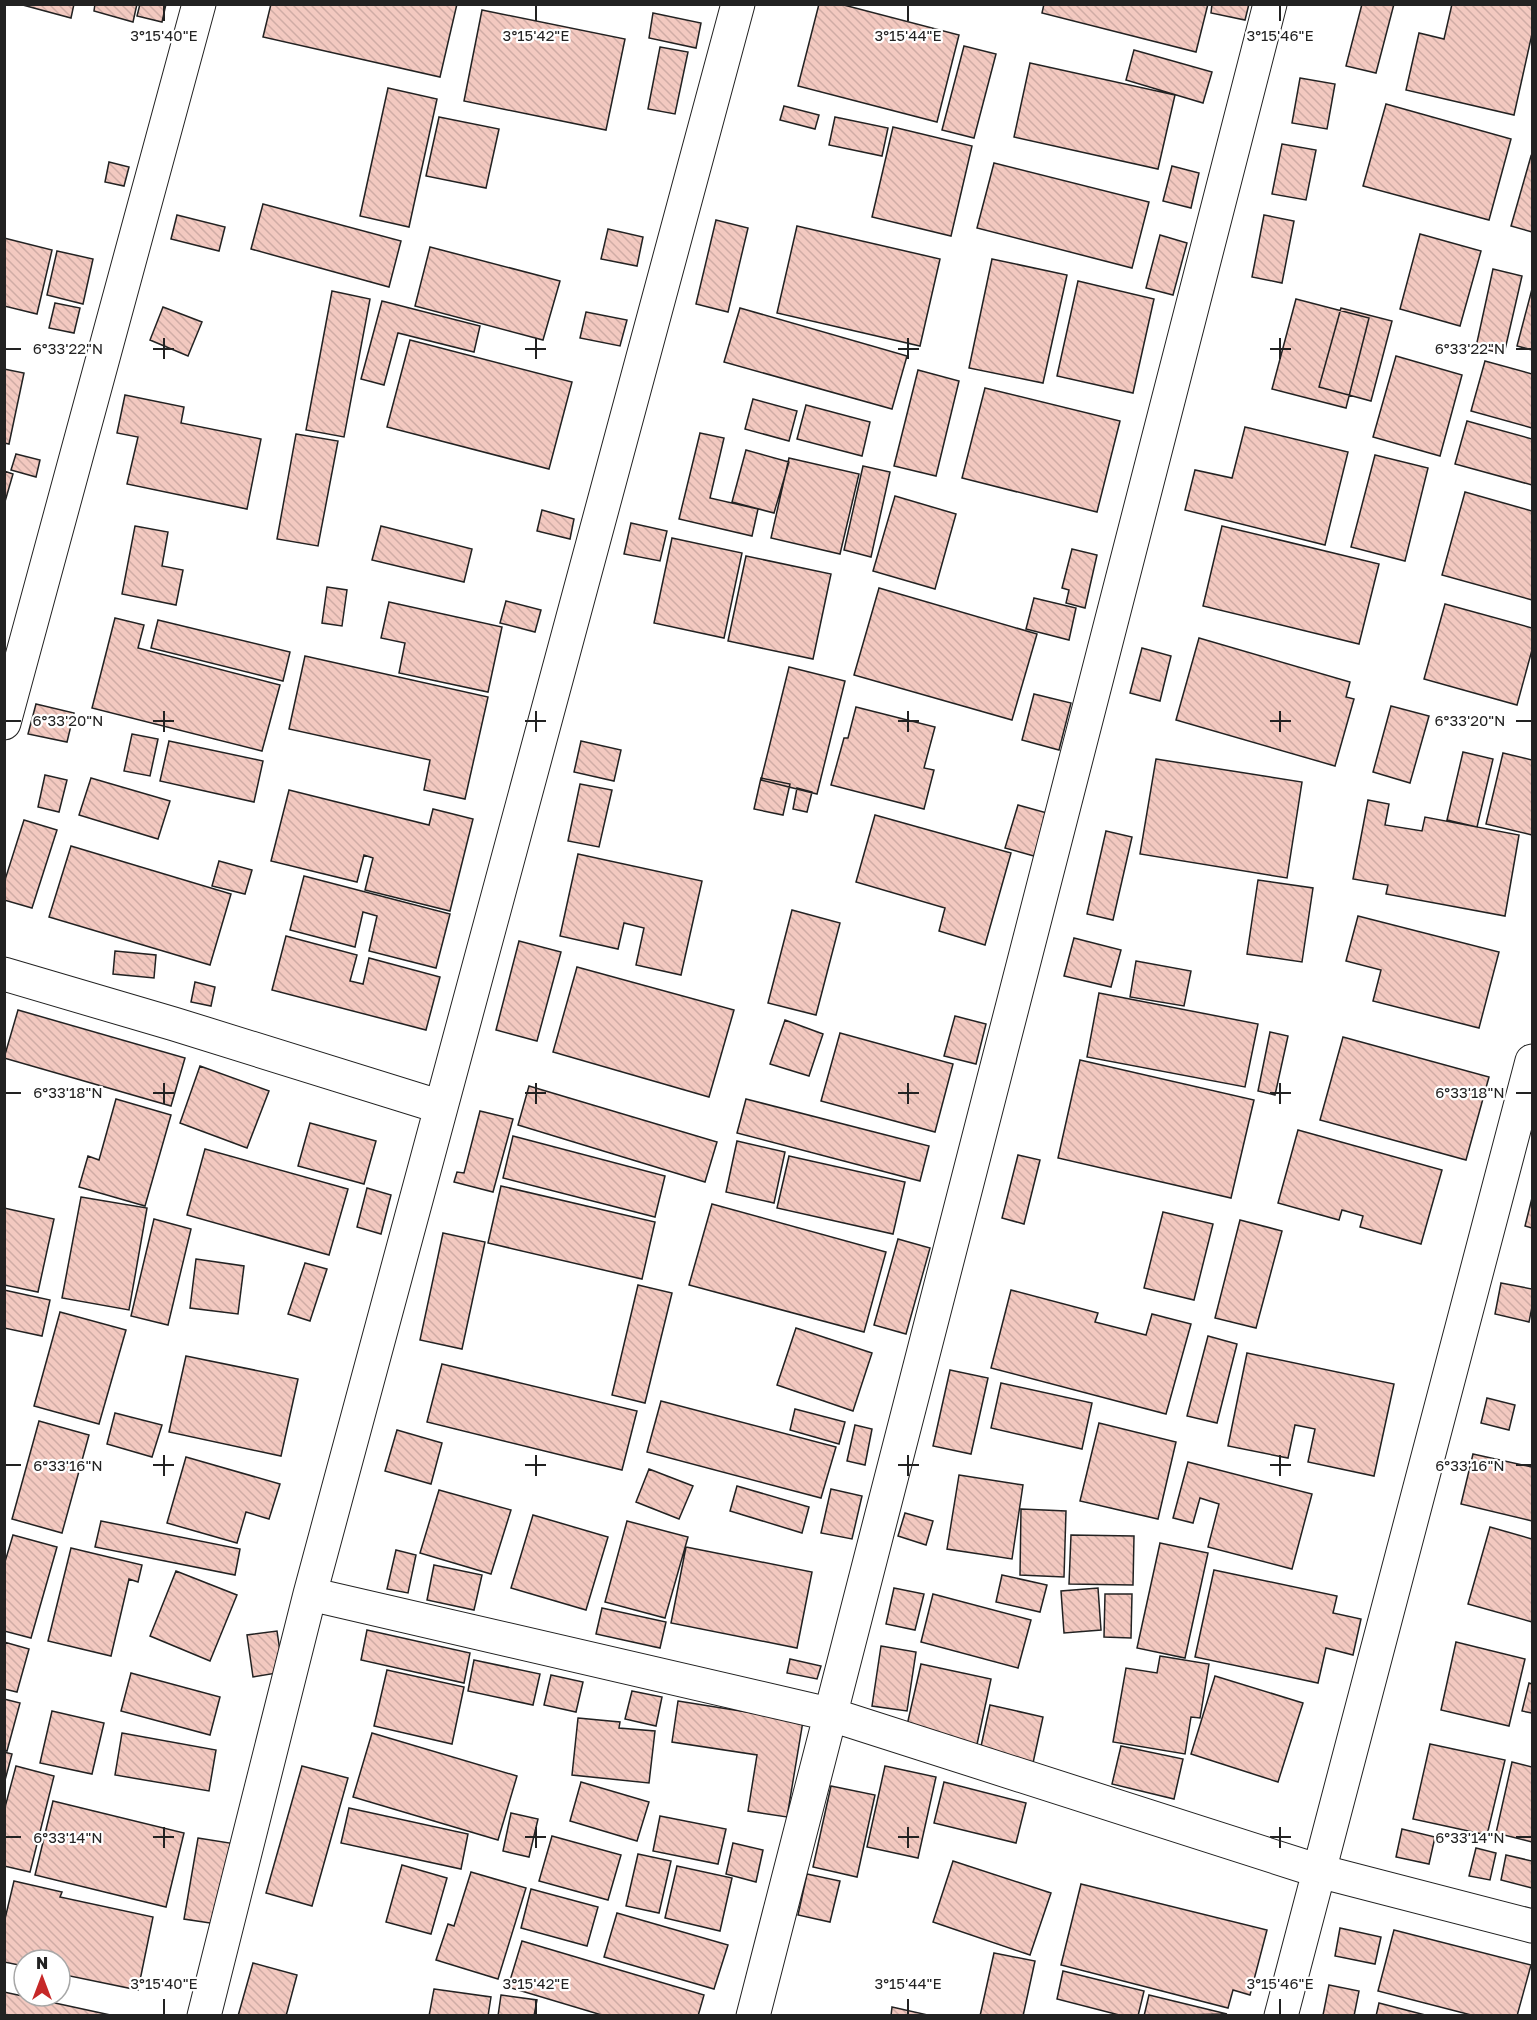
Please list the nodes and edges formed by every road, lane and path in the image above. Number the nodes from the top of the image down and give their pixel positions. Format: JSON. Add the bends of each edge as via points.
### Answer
{"nodes":[{"id":1,"x":199,"y":4,"type":"edge"},
{"id":2,"x":738,"y":4,"type":"edge"},
{"id":3,"x":1270,"y":4,"type":"edge"},
{"id":4,"x":4,"y":723,"type":"edge"},
{"id":5,"x":4,"y":974,"type":"edge"},
{"id":6,"x":1533,"y":1061,"type":"edge"},
{"id":7,"x":441,"y":1107,"type":"junction"},
{"id":8,"x":310,"y":1594,"type":"junction"},
{"id":9,"x":830,"y":1714,"type":"junction"},
{"id":10,"x":1319,"y":1871,"type":"junction"},
{"id":11,"x":1533,"y":1926,"type":"edge"},
{"id":12,"x":204,"y":2016,"type":"edge"},
{"id":13,"x":753,"y":2016,"type":"edge"},
{"id":14,"x":1281,"y":2016,"type":"edge"}],
"edges":[{"from":1,"to":4,"type":"street"},
{"from":2,"to":7,"type":"street"},
{"from":3,"to":9,"type":"street"},
{"from":5,"to":7,"type":"street"},
{"from":6,"to":10,"type":"street"},
{"from":7,"to":8,"type":"street"},
{"from":8,"to":9,"type":"street"},
{"from":8,"to":12,"type":"street"},
{"from":9,"to":10,"type":"street"},
{"from":9,"to":13,"type":"street"},
{"from":10,"to":11,"type":"street"},
{"from":10,"to":14,"type":"street"}]}
